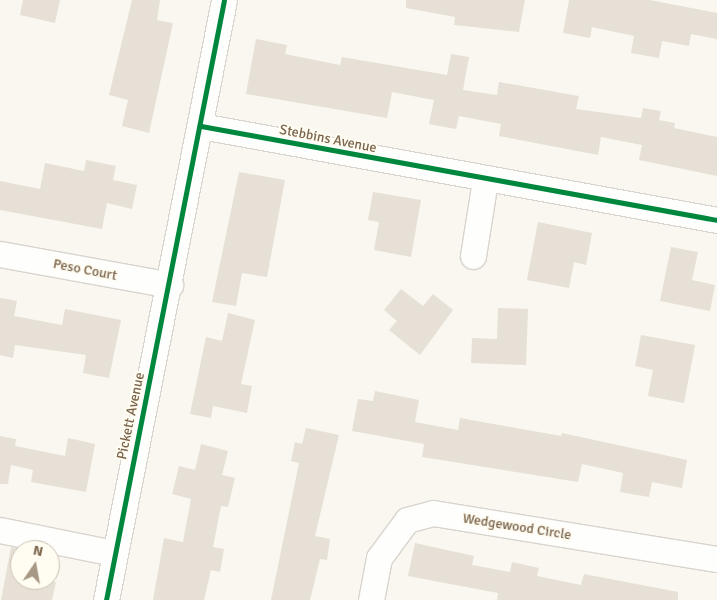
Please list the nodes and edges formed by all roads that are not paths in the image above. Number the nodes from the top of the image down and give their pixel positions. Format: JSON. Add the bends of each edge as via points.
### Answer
{"nodes":[{"id":1,"x":224,"y":0,"type":"edge"},
{"id":2,"x":201,"y":126,"type":"junction"},
{"id":3,"x":485,"y":180,"type":"junction"},
{"id":4,"x":717,"y":220,"type":"edge"},
{"id":5,"x":0,"y":254,"type":"edge"},
{"id":6,"x":473,"y":256,"type":"dead end"},
{"id":7,"x":170,"y":286,"type":"junction"},
{"id":8,"x":0,"y":530,"type":"edge"},
{"id":9,"x":114,"y":554,"type":"junction"},
{"id":10,"x":717,"y":560,"type":"edge"},
{"id":11,"x":106,"y":600,"type":"edge"},
{"id":12,"x":371,"y":600,"type":"edge"}],
"edges":[{"from":1,"to":2,"type":"street","name":"Pickett Avenue"},
{"from":2,"to":3,"type":"street","name":"Stebbins Avenue"},
{"from":2,"to":7,"type":"street","name":"Pickett Avenue"},
{"from":3,"to":4,"type":"street","name":"Stebbins Avenue"},
{"from":3,"to":6,"type":"street"},
{"from":5,"to":7,"type":"street","name":"Peso Court"},
{"from":7,"to":9,"type":"street","name":"Pickett Avenue"},
{"from":8,"to":9,"type":"street"},
{"from":9,"to":11,"type":"street","name":"Pickett Avenue"},
{"from":10,"to":12,"type":"street","name":"Wedgewood Circle","via":[[433,513],[407,520],[379,558]]}]}
